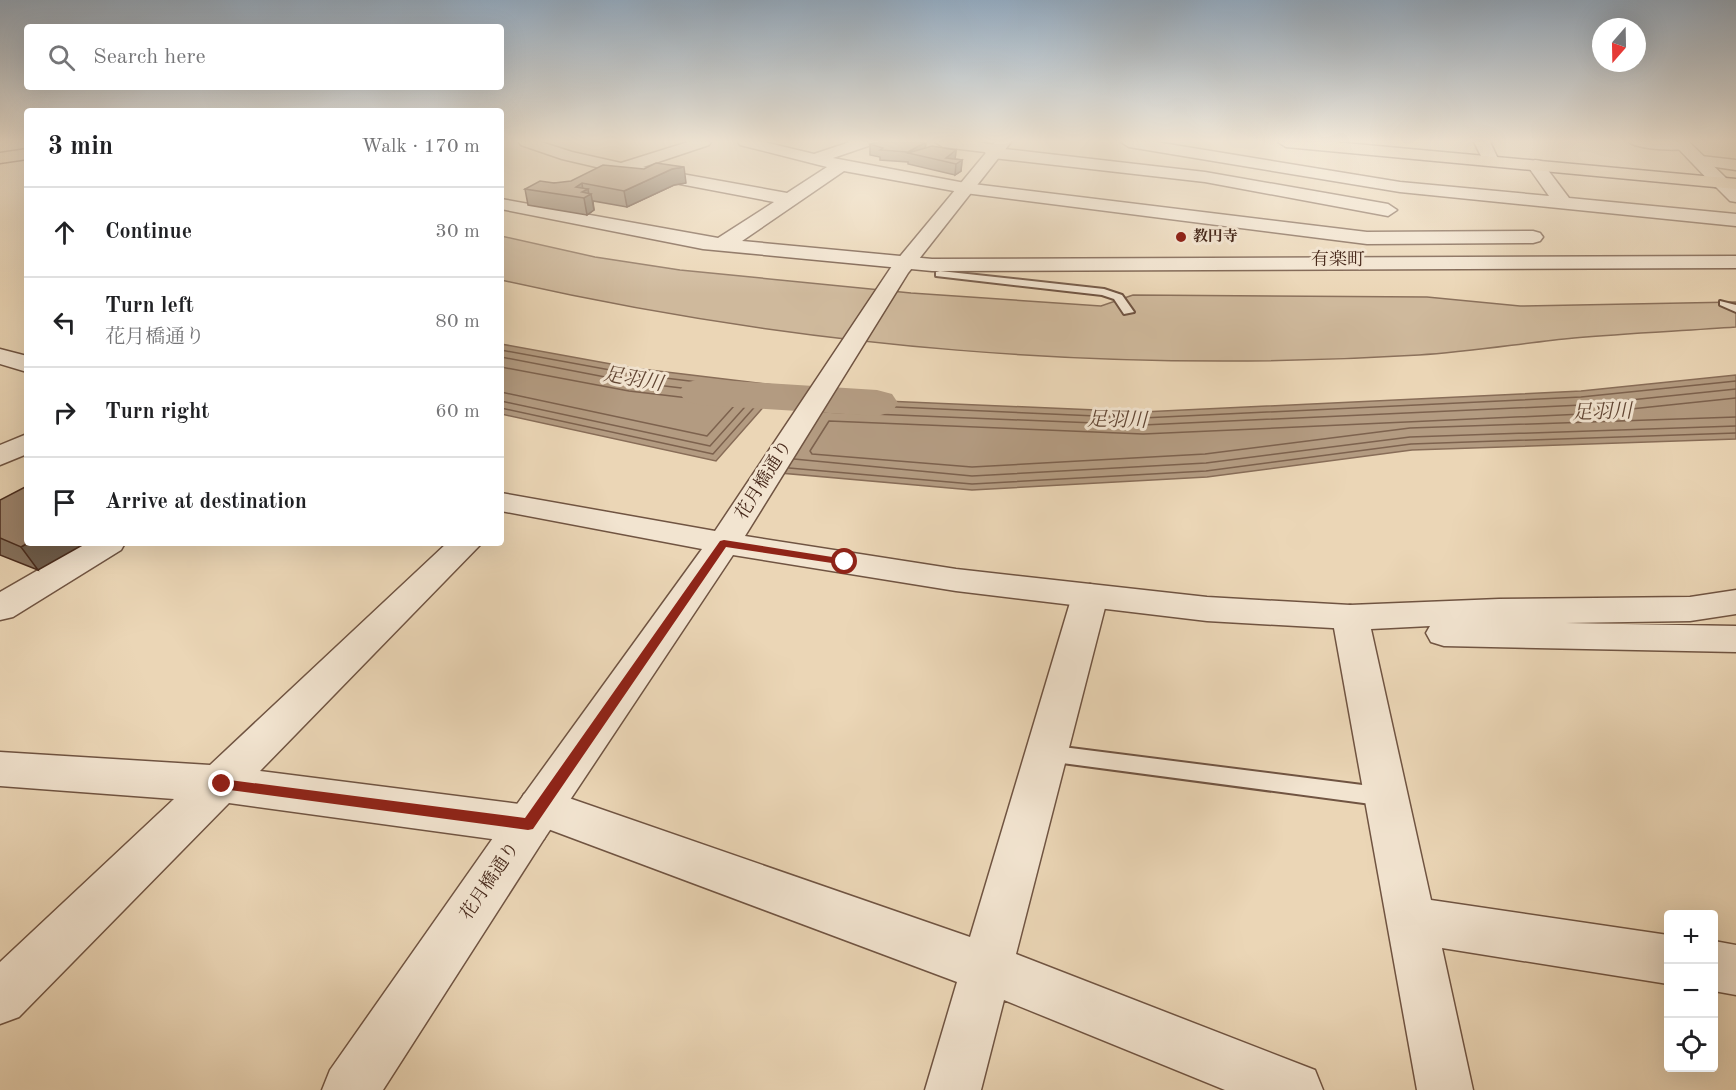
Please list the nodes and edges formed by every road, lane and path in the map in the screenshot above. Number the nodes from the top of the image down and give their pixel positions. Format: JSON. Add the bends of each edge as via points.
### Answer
{"nodes":[{"id":1,"x":757,"y":193,"type":"edge"},
{"id":2,"x":799,"y":193,"type":"edge"},
{"id":3,"x":961,"y":193,"type":"edge"},
{"id":4,"x":1004,"y":193,"type":"edge"},
{"id":5,"x":1082,"y":193,"type":"edge"},
{"id":6,"x":1292,"y":193,"type":"edge"},
{"id":7,"x":1397,"y":193,"type":"edge"},
{"id":8,"x":1459,"y":193,"type":"edge"},
{"id":9,"x":1556,"y":193,"type":"edge"},
{"id":10,"x":1298,"y":194,"type":"junction"},
{"id":11,"x":538,"y":195,"type":"edge"},
{"id":12,"x":1510,"y":198,"type":"junction"},
{"id":13,"x":790,"y":199,"type":"junction"},
{"id":14,"x":1077,"y":202,"type":"junction"},
{"id":15,"x":1563,"y":203,"type":"junction"},
{"id":16,"x":504,"y":204,"type":"edge"},
{"id":17,"x":1260,"y":207,"type":"dead end"},
{"id":18,"x":1388,"y":209,"type":"junction"},
{"id":19,"x":1411,"y":211,"type":"dead end"},
{"id":20,"x":1661,"y":213,"type":"junction"},
{"id":21,"x":1479,"y":218,"type":"dead end"},
{"id":22,"x":1283,"y":219,"type":"junction"},
{"id":23,"x":1736,"y":220,"type":"edge"},
{"id":24,"x":1536,"y":228,"type":"junction"},
{"id":25,"x":1688,"y":233,"type":"dead end"},
{"id":26,"x":1367,"y":238,"type":"junction"},
{"id":27,"x":722,"y":245,"type":"junction"},
{"id":28,"x":1705,"y":245,"type":"dead end"},
{"id":29,"x":1732,"y":262,"type":"edge"},
{"id":30,"x":1573,"y":263,"type":"junction"},
{"id":31,"x":1381,"y":264,"type":"junction"},
{"id":32,"x":901,"y":267,"type":"junction"},
{"id":33,"x":940,"y":274,"type":"dead end"},
{"id":34,"x":1724,"y":303,"type":"dead end"},
{"id":35,"x":1736,"y":309,"type":"edge"},
{"id":36,"x":1128,"y":312,"type":"dead end"},
{"id":37,"x":0,"y":356,"type":"edge"},
{"id":38,"x":24,"y":363,"type":"edge"},
{"id":39,"x":24,"y":444,"type":"edge"},
{"id":40,"x":0,"y":456,"type":"edge"},
{"id":41,"x":504,"y":505,"type":"edge"},
{"id":42,"x":729,"y":534,"type":"junction"},
{"id":43,"x":104,"y":546,"type":"edge"},
{"id":44,"x":463,"y":546,"type":"edge"},
{"id":45,"x":1090,"y":596,"type":"junction"},
{"id":46,"x":1736,"y":602,"type":"edge"},
{"id":47,"x":0,"y":608,"type":"edge"},
{"id":48,"x":1352,"y":623,"type":"junction"},
{"id":49,"x":1732,"y":640,"type":"edge"},
{"id":50,"x":1047,"y":753,"type":"junction"},
{"id":51,"x":0,"y":769,"type":"edge"},
{"id":52,"x":222,"y":784,"type":"junction"},
{"id":53,"x":1387,"y":797,"type":"junction"},
{"id":54,"x":534,"y":816,"type":"junction"},
{"id":55,"x":1411,"y":920,"type":"junction"},
{"id":56,"x":1664,"y":958,"type":"edge"},
{"id":57,"x":1718,"y":967,"type":"edge"},
{"id":58,"x":987,"y":968,"type":"junction"},
{"id":59,"x":1736,"y":970,"type":"edge"},
{"id":60,"x":0,"y":998,"type":"edge"},
{"id":61,"x":350,"y":1090,"type":"edge"},
{"id":62,"x":953,"y":1090,"type":"edge"},
{"id":63,"x":1294,"y":1090,"type":"edge"},
{"id":64,"x":1445,"y":1090,"type":"edge"}],
"edges":[{"from":1,"to":13,"type":"street"},
{"from":2,"to":13,"type":"street"},
{"from":3,"to":32,"type":"street","name":"花月橋通り"},
{"from":4,"to":14,"type":"street"},
{"from":5,"to":14,"type":"street"},
{"from":6,"to":10,"type":"street"},
{"from":7,"to":18,"type":"street"},
{"from":8,"to":12,"type":"street"},
{"from":9,"to":15,"type":"street"},
{"from":10,"to":18,"type":"street"},
{"from":10,"to":22,"type":"street"},
{"from":11,"to":16,"type":"street"},
{"from":12,"to":15,"type":"street"},
{"from":12,"to":24,"type":"street"},
{"from":13,"to":27,"type":"street"},
{"from":14,"to":22,"type":"street"},
{"from":15,"to":20,"type":"street"},
{"from":16,"to":27,"type":"street"},
{"from":17,"to":22,"type":"street"},
{"from":18,"to":19,"type":"street"},
{"from":18,"to":26,"type":"street"},
{"from":20,"to":23,"type":"street"},
{"from":20,"to":25,"type":"street"},
{"from":21,"to":24,"type":"street"},
{"from":22,"to":26,"type":"street"},
{"from":24,"to":26,"type":"street"},
{"from":24,"to":30,"type":"street"},
{"from":26,"to":31,"type":"street"},
{"from":27,"to":32,"type":"street"},
{"from":28,"to":29,"type":"street"},
{"from":29,"to":30,"type":"street"},
{"from":30,"to":31,"type":"street"},
{"from":31,"to":32,"type":"street"},
{"from":32,"to":42,"type":"street","name":"花月橋通り"},
{"from":33,"to":36,"type":"lane","via":[[1104,292],[1118,297]]},
{"from":34,"to":35,"type":"lane"},
{"from":37,"to":38,"type":"street"},
{"from":39,"to":40,"type":"street"},
{"from":41,"to":42,"type":"street"},
{"from":42,"to":45,"type":"street","via":[[956,580]]},
{"from":42,"to":54,"type":"street","name":"花月橋通り"},
{"from":43,"to":47,"type":"street"},
{"from":44,"to":52,"type":"street"},
{"from":45,"to":48,"type":"street"},
{"from":45,"to":50,"type":"street"},
{"from":46,"to":48,"type":"street","via":[[1690,609],[1499,611]]},
{"from":48,"to":49,"type":"street"},
{"from":48,"to":53,"type":"street"},
{"from":50,"to":53,"type":"lane"},
{"from":50,"to":58,"type":"street"},
{"from":51,"to":52,"type":"street"},
{"from":52,"to":54,"type":"street"},
{"from":52,"to":60,"type":"street"},
{"from":53,"to":55,"type":"street"},
{"from":54,"to":58,"type":"street"},
{"from":54,"to":61,"type":"street","name":"花月橋通り"},
{"from":55,"to":56,"type":"street"},
{"from":55,"to":64,"type":"street"},
{"from":57,"to":59,"type":"street"},
{"from":58,"to":62,"type":"street"},
{"from":58,"to":63,"type":"street"}]}
